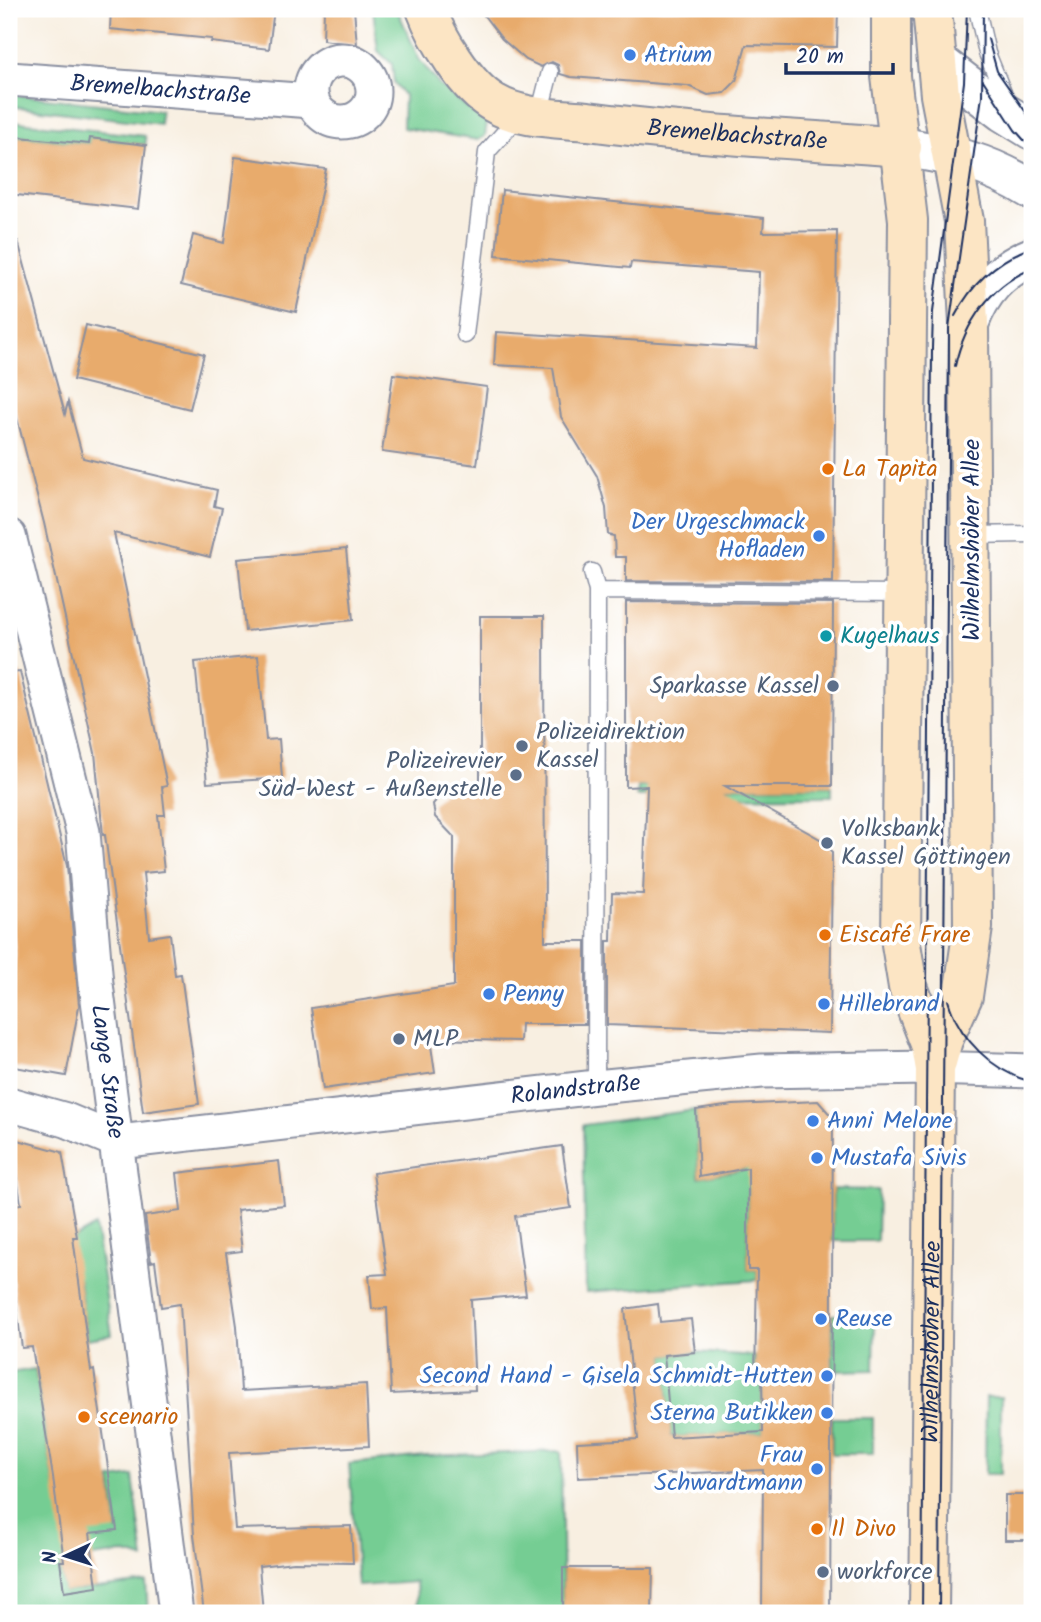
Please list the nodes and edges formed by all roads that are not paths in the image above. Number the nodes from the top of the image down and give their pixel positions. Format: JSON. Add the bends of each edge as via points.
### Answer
{"nodes":[{"id":1,"x":426,"y":9,"type":"edge"},
{"id":2,"x":891,"y":9,"type":"edge"},
{"id":3,"x":932,"y":9,"type":"edge"},
{"id":4,"x":976,"y":9,"type":"edge"},
{"id":5,"x":938,"y":62,"type":"junction"},
{"id":6,"x":550,"y":72,"type":"dead end"},
{"id":7,"x":9,"y":79,"type":"edge"},
{"id":8,"x":312,"y":101,"type":"dead end"},
{"id":9,"x":530,"y":114,"type":"junction"},
{"id":10,"x":1029,"y":132,"type":"edge"},
{"id":11,"x":902,"y":147,"type":"junction"},
{"id":12,"x":951,"y":155,"type":"junction"},
{"id":13,"x":1032,"y":190,"type":"edge"},
{"id":14,"x":1032,"y":257,"type":"edge"},
{"id":15,"x":969,"y":324,"type":"junction"},
{"id":16,"x":465,"y":335,"type":"dead end"},
{"id":17,"x":1032,"y":534,"type":"edge"},
{"id":18,"x":972,"y":535,"type":"junction"},
{"id":19,"x":9,"y":536,"type":"edge"},
{"id":20,"x":592,"y":572,"type":"dead end"},
{"id":21,"x":597,"y":591,"type":"junction"},
{"id":22,"x":905,"y":593,"type":"junction"},
{"id":23,"x":934,"y":1069,"type":"junction"},
{"id":24,"x":1032,"y":1071,"type":"edge"},
{"id":25,"x":596,"y":1087,"type":"junction"},
{"id":26,"x":9,"y":1104,"type":"edge"},
{"id":27,"x":119,"y":1142,"type":"junction"},
{"id":28,"x":176,"y":1613,"type":"edge"},
{"id":29,"x":929,"y":1613,"type":"edge"}],
"edges":[{"from":1,"to":9,"type":"main road","name":"Bremelbachstraße","via":[[446,50],[472,82],[493,103]]},
{"from":2,"to":11,"type":"main road","name":"Wilhelmshöher Allee","via":[[891,76]]},
{"from":3,"to":5,"type":"main road","name":"Wilhelmshöher Allee"},
{"from":4,"to":10,"type":"lane","via":[[1001,94]]},
{"from":5,"to":10,"type":"street"},
{"from":5,"to":12,"type":"main road","name":"Wilhelmshöher Allee"},
{"from":6,"to":9,"type":"lane"},
{"from":7,"to":8,"type":"street","name":"Bremelbachstraße"},
{"from":9,"to":11,"type":"main road","name":"Bremelbachstraße","via":[[700,135]]},
{"from":9,"to":16,"type":"lane","via":[[487,152]]},
{"from":11,"to":12,"type":"street","name":"Bremelbachstraße"},
{"from":11,"to":22,"type":"main road","name":"Wilhelmshöher Allee","via":[[908,220]]},
{"from":12,"to":13,"type":"street","name":"Bremelbachstraße","via":[[1002,171]]},
{"from":12,"to":15,"type":"main road","name":"Wilhelmshöher Allee","via":[[964,222]]},
{"from":14,"to":15,"type":"street","via":[[999,275]]},
{"from":15,"to":18,"type":"main road","name":"Wilhelmshöher Allee"},
{"from":17,"to":18,"type":"lane"},
{"from":18,"to":23,"type":"main road","name":"Wilhelmshöher Allee","via":[[973,927],[963,996]]},
{"from":19,"to":27,"type":"street","name":"Lange Straße","via":[[83,832],[96,985]]},
{"from":20,"to":21,"type":"lane"},
{"from":21,"to":22,"type":"lane"},
{"from":21,"to":25,"type":"lane"},
{"from":22,"to":23,"type":"main road","name":"Wilhelmshöher Allee","via":[[902,965],[931,1046]]},
{"from":23,"to":24,"type":"street","name":"Rolandstraße"},
{"from":23,"to":25,"type":"street","name":"Rolandstraße","via":[[762,1071]]},
{"from":23,"to":29,"type":"main road","name":"Wilhelmshöher Allee"},
{"from":25,"to":27,"type":"street","name":"Rolandstraße"},
{"from":26,"to":27,"type":"street"},
{"from":27,"to":28,"type":"street","name":"Lange Straße"}]}
